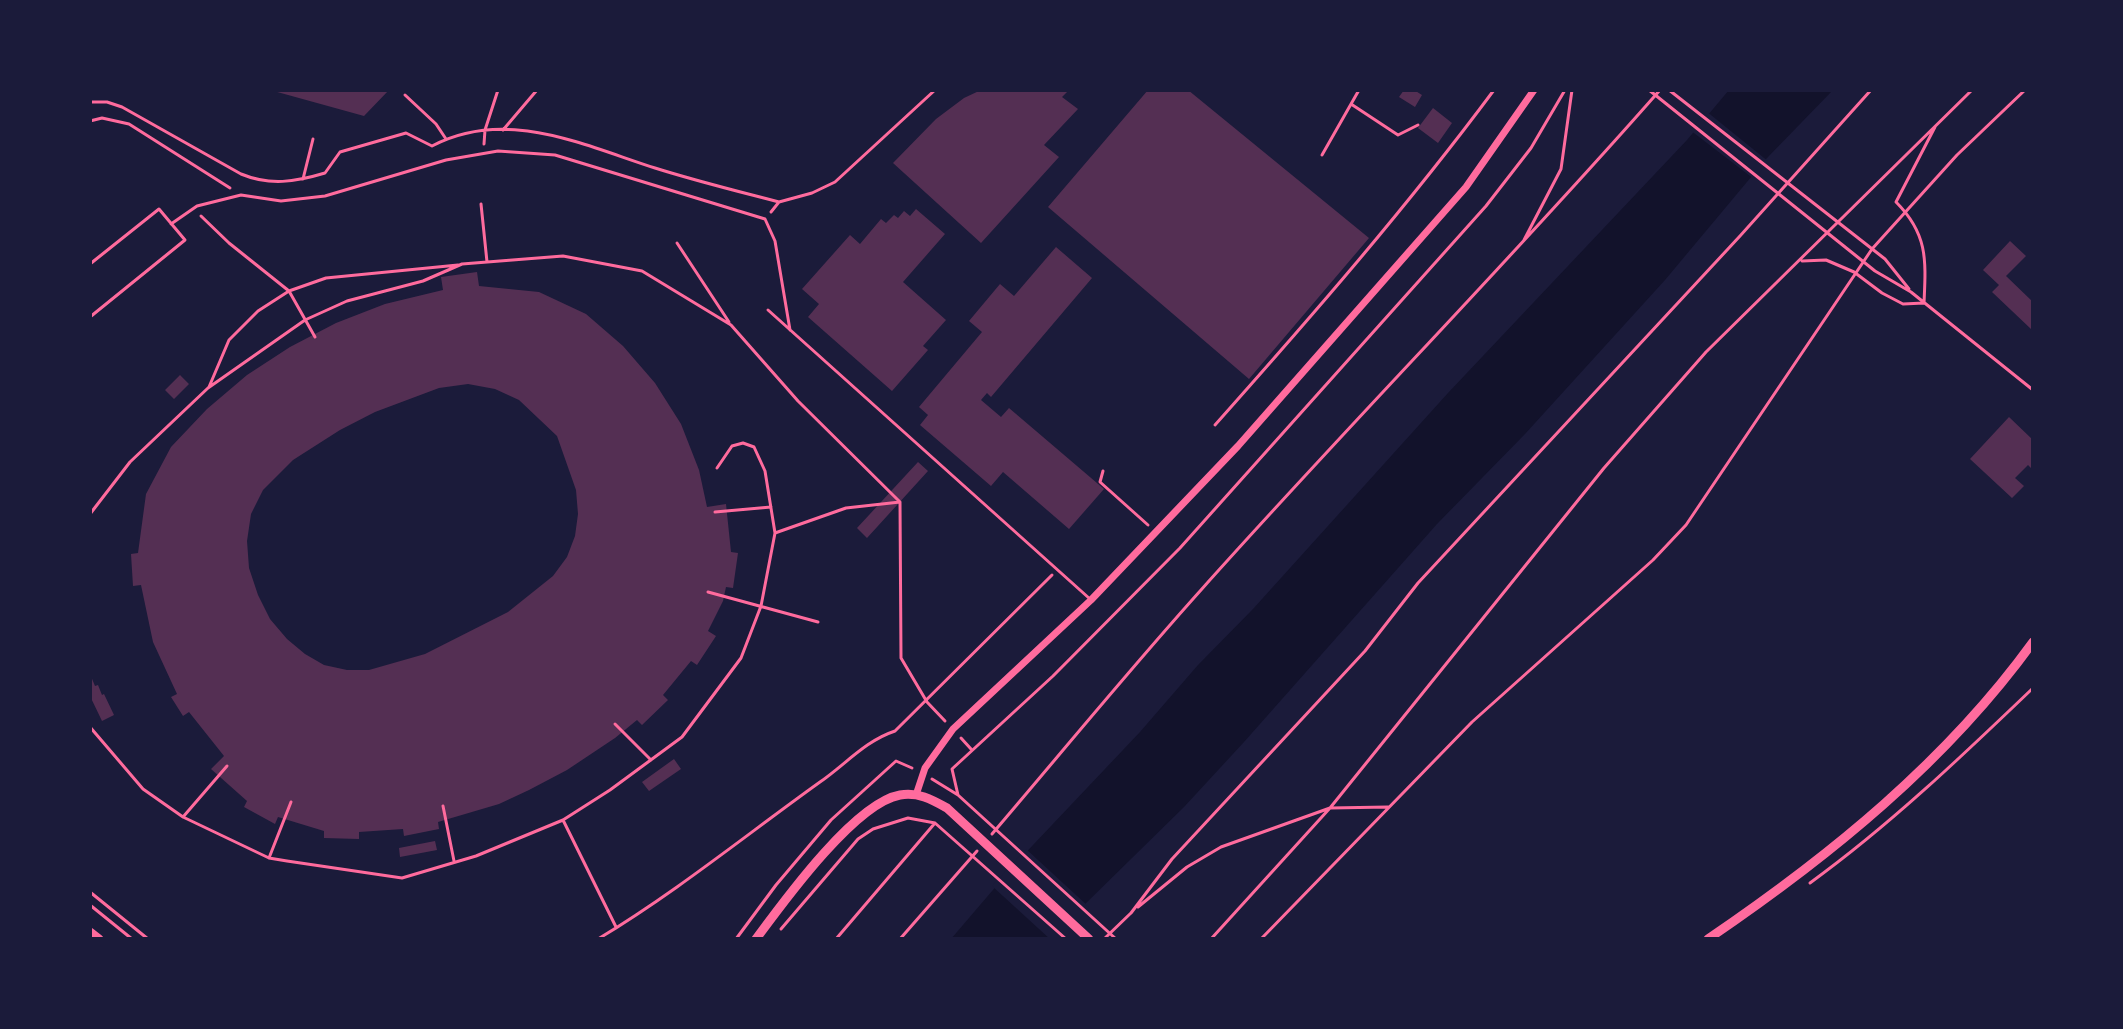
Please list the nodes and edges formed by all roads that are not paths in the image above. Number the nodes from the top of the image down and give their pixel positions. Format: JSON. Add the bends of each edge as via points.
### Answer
{"nodes":[{"id":1,"x":1534,"y":90,"type":"edge"},
{"id":2,"x":171,"y":224,"type":"junction"},
{"id":3,"x":90,"y":264,"type":"edge"},
{"id":4,"x":768,"y":310,"type":"dead end"},
{"id":5,"x":90,"y":317,"type":"edge"},
{"id":6,"x":790,"y":330,"type":"junction"},
{"id":7,"x":1091,"y":600,"type":"junction"},
{"id":8,"x":2033,"y":642,"type":"edge"},
{"id":9,"x":916,"y":795,"type":"junction"},
{"id":10,"x":90,"y":932,"type":"edge"},
{"id":11,"x":99,"y":939,"type":"edge"},
{"id":12,"x":756,"y":939,"type":"edge"},
{"id":13,"x":1089,"y":939,"type":"edge"},
{"id":14,"x":1708,"y":939,"type":"edge"}],
"edges":[{"from":1,"to":7,"type":"street","via":[[1418,244]]},
{"from":2,"to":3,"type":"lane","via":[[159,209]]},
{"from":2,"to":5,"type":"lane","via":[[185,240]]},
{"from":2,"to":6,"type":"lane","via":[[193,209],[241,195],[281,201],[325,196],[483,153],[555,155],[765,219],[775,241]]},
{"from":4,"to":6,"type":"lane"},
{"from":6,"to":7,"type":"lane"},
{"from":7,"to":9,"type":"street","via":[[953,729],[925,768]]},
{"from":8,"to":14,"type":"street","via":[[1979,711],[1871,817],[1781,890]]},
{"from":9,"to":12,"type":"street","via":[[888,798],[859,816]]},
{"from":9,"to":13,"type":"street","via":[[947,808]]},
{"from":10,"to":11,"type":"street"}]}
